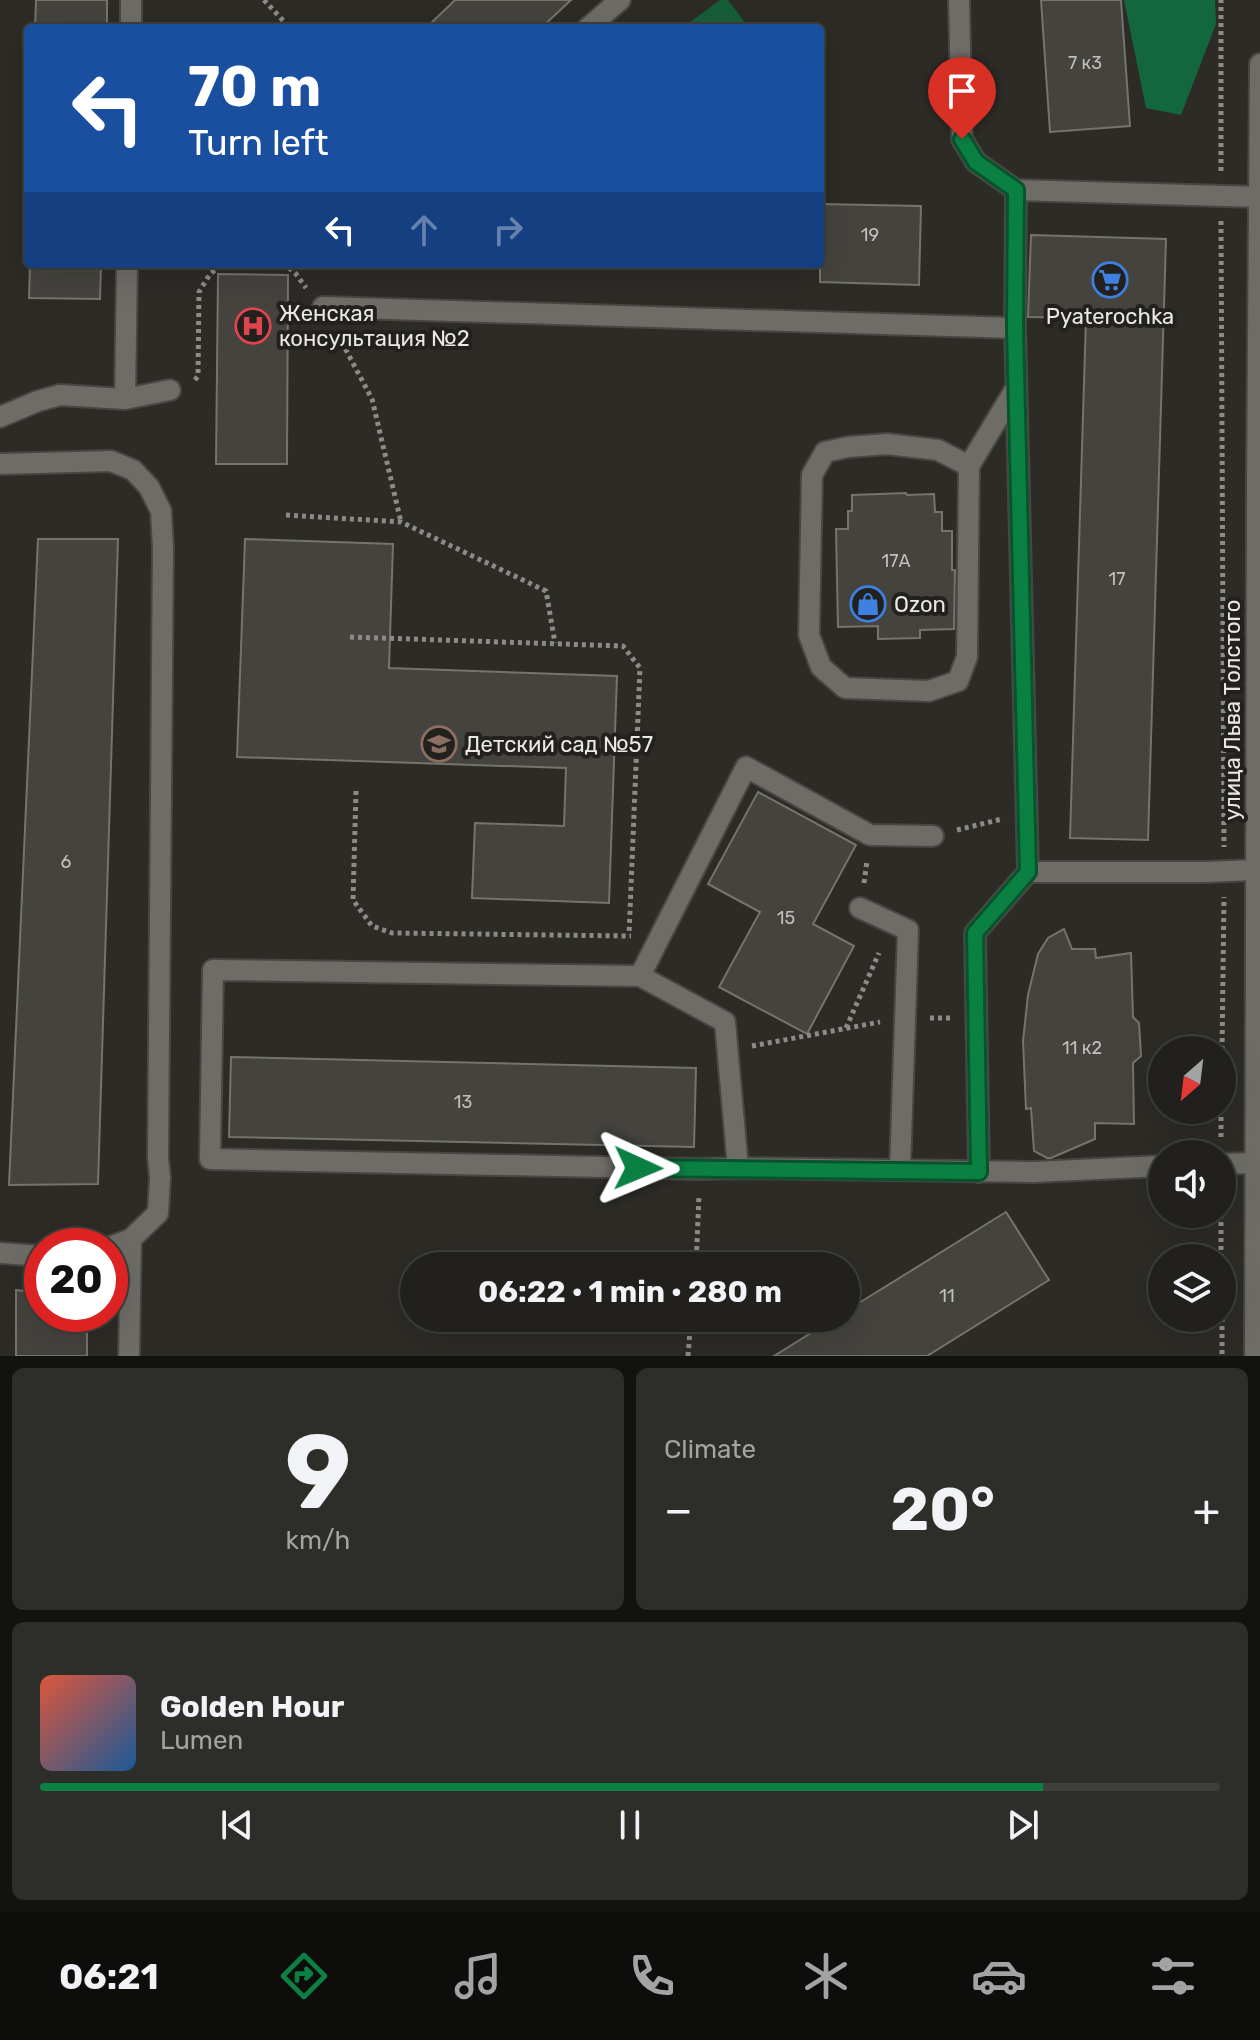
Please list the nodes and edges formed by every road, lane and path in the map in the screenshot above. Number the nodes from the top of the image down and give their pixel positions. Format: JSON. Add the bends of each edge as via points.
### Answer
{"nodes":[{"id":1,"x":131,"y":0,"type":"edge"},
{"id":2,"x":264,"y":0,"type":"edge"},
{"id":3,"x":620,"y":0,"type":"edge"},
{"id":4,"x":959,"y":0,"type":"edge"},
{"id":5,"x":1221,"y":0,"type":"edge"},
{"id":6,"x":131,"y":24,"type":"edge"},
{"id":7,"x":286,"y":24,"type":"edge"},
{"id":8,"x":593,"y":24,"type":"edge"},
{"id":9,"x":1260,"y":64,"type":"edge"},
{"id":10,"x":1016,"y":190,"type":"junction"},
{"id":11,"x":1221,"y":196,"type":"junction"},
{"id":12,"x":1259,"y":197,"type":"edge"},
{"id":13,"x":127,"y":268,"type":"edge"},
{"id":14,"x":217,"y":268,"type":"edge"},
{"id":15,"x":289,"y":268,"type":"edge"},
{"id":16,"x":323,"y":307,"type":"junction"},
{"id":17,"x":1015,"y":328,"type":"junction"},
{"id":18,"x":1016,"y":388,"type":"junction"},
{"id":19,"x":170,"y":390,"type":"joint"},
{"id":20,"x":125,"y":399,"type":"junction"},
{"id":21,"x":0,"y":417,"type":"edge"},
{"id":22,"x":0,"y":464,"type":"edge"},
{"id":23,"x":969,"y":466,"type":"junction"},
{"id":24,"x":1258,"y":480,"type":"edge"},
{"id":25,"x":286,"y":515,"type":"dead end"},
{"id":26,"x":401,"y":522,"type":"junction"},
{"id":27,"x":350,"y":637,"type":"dead end"},
{"id":28,"x":555,"y":643,"type":"junction"},
{"id":29,"x":1258,"y":691,"type":"edge"},
{"id":30,"x":356,"y":791,"type":"dead end"},
{"id":31,"x":1026,"y":814,"type":"junction"},
{"id":32,"x":870,"y":835,"type":"junction"},
{"id":33,"x":933,"y":836,"type":"joint"},
{"id":34,"x":1255,"y":870,"type":"junction"},
{"id":35,"x":1224,"y":871,"type":"junction"},
{"id":36,"x":1028,"y":872,"type":"junction"},
{"id":37,"x":860,"y":908,"type":"joint"},
{"id":38,"x":892,"y":923,"type":"junction"},
{"id":39,"x":629,"y":936,"type":"junction"},
{"id":40,"x":660,"y":937,"type":"junction"},
{"id":41,"x":640,"y":976,"type":"junction"},
{"id":42,"x":905,"y":1017,"type":"junction"},
{"id":43,"x":976,"y":1019,"type":"junction"},
{"id":44,"x":845,"y":1029,"type":"junction"},
{"id":45,"x":1222,"y":1036,"type":"edge"},
{"id":46,"x":728,"y":1051,"type":"junction"},
{"id":47,"x":1236,"y":1160,"type":"edge"},
{"id":48,"x":1254,"y":1163,"type":"junction"},
{"id":49,"x":1148,"y":1167,"type":"edge"},
{"id":50,"x":738,"y":1168,"type":"junction"},
{"id":51,"x":699,"y":1169,"type":"junction"},
{"id":52,"x":900,"y":1170,"type":"junction"},
{"id":53,"x":979,"y":1172,"type":"junction"},
{"id":54,"x":131,"y":1239,"type":"junction"},
{"id":55,"x":128,"y":1240,"type":"edge"},
{"id":56,"x":696,"y":1252,"type":"edge"},
{"id":57,"x":0,"y":1253,"type":"edge"},
{"id":58,"x":24,"y":1255,"type":"edge"},
{"id":59,"x":690,"y":1332,"type":"edge"},
{"id":60,"x":1222,"y":1332,"type":"edge"},
{"id":61,"x":129,"y":1356,"type":"edge"},
{"id":62,"x":688,"y":1356,"type":"edge"},
{"id":63,"x":1222,"y":1356,"type":"edge"},
{"id":64,"x":1255,"y":1356,"type":"edge"}],
"edges":[{"from":1,"to":6,"type":"street"},
{"from":2,"to":7,"type":"path"},
{"from":3,"to":8,"type":"street"},
{"from":4,"to":10,"type":"street","via":[[962,139],[976,162]]},
{"from":5,"to":11,"type":"path"},
{"from":9,"to":12,"type":"street","name":"улица Льва Толстого"},
{"from":10,"to":11,"type":"street"},
{"from":10,"to":17,"type":"street"},
{"from":11,"to":12,"type":"street"},
{"from":11,"to":35,"type":"path"},
{"from":12,"to":24,"type":"street","name":"улица Льва Толстого"},
{"from":13,"to":20,"type":"street"},
{"from":14,"to":19,"type":"path","via":[[199,292],[198,376],[188,389]]},
{"from":15,"to":16,"type":"path"},
{"from":16,"to":17,"type":"street"},
{"from":16,"to":26,"type":"path","via":[[372,399]]},
{"from":17,"to":18,"type":"street"},
{"from":18,"to":23,"type":"street"},
{"from":18,"to":31,"type":"street"},
{"from":19,"to":20,"type":"street"},
{"from":20,"to":21,"type":"street","via":[[60,395]]},
{"from":22,"to":54,"type":"street","via":[[111,461],[133,470],[161,511],[160,1177],[158,1213]]},
{"from":23,"to":23,"type":"street","via":[[967,657],[958,681],[929,691],[845,688],[821,667],[809,635],[812,475],[825,452],[887,444],[938,450]]},
{"from":24,"to":29,"type":"street","name":"улица Льва Толстого"},
{"from":25,"to":26,"type":"path"},
{"from":26,"to":28,"type":"path","via":[[546,591]]},
{"from":27,"to":28,"type":"path"},
{"from":28,"to":39,"type":"path","via":[[623,646],[640,668]]},
{"from":29,"to":34,"type":"street","name":"улица Льва Толстого"},
{"from":30,"to":39,"type":"path","via":[[353,900],[372,926],[392,933]]},
{"from":31,"to":33,"type":"path"},
{"from":31,"to":36,"type":"street"},
{"from":32,"to":33,"type":"street"},
{"from":32,"to":37,"type":"path"},
{"from":32,"to":40,"type":"street","via":[[746,767]]},
{"from":34,"to":35,"type":"street"},
{"from":34,"to":48,"type":"street","name":"улица Льва Толстого"},
{"from":35,"to":36,"type":"street"},
{"from":35,"to":45,"type":"path"},
{"from":36,"to":43,"type":"street","via":[[975,933]]},
{"from":37,"to":38,"type":"street"},
{"from":38,"to":42,"type":"street","via":[[908,930]]},
{"from":38,"to":44,"type":"path"},
{"from":39,"to":40,"type":"path"},
{"from":40,"to":41,"type":"street"},
{"from":41,"to":46,"type":"street","via":[[725,1022]]},
{"from":41,"to":51,"type":"street","via":[[213,970],[210,1159]]},
{"from":42,"to":43,"type":"path"},
{"from":42,"to":44,"type":"path"},
{"from":42,"to":52,"type":"street"},
{"from":43,"to":53,"type":"street"},
{"from":44,"to":46,"type":"path"},
{"from":46,"to":50,"type":"street"},
{"from":47,"to":48,"type":"street"},
{"from":48,"to":64,"type":"street","name":"улица Льва Толстого"},
{"from":49,"to":53,"type":"street"},
{"from":50,"to":51,"type":"street"},
{"from":50,"to":52,"type":"street"},
{"from":51,"to":56,"type":"path"},
{"from":52,"to":53,"type":"street"},
{"from":54,"to":55,"type":"street"},
{"from":54,"to":61,"type":"street"},
{"from":57,"to":58,"type":"street"},
{"from":59,"to":62,"type":"path"},
{"from":60,"to":63,"type":"path"}]}
